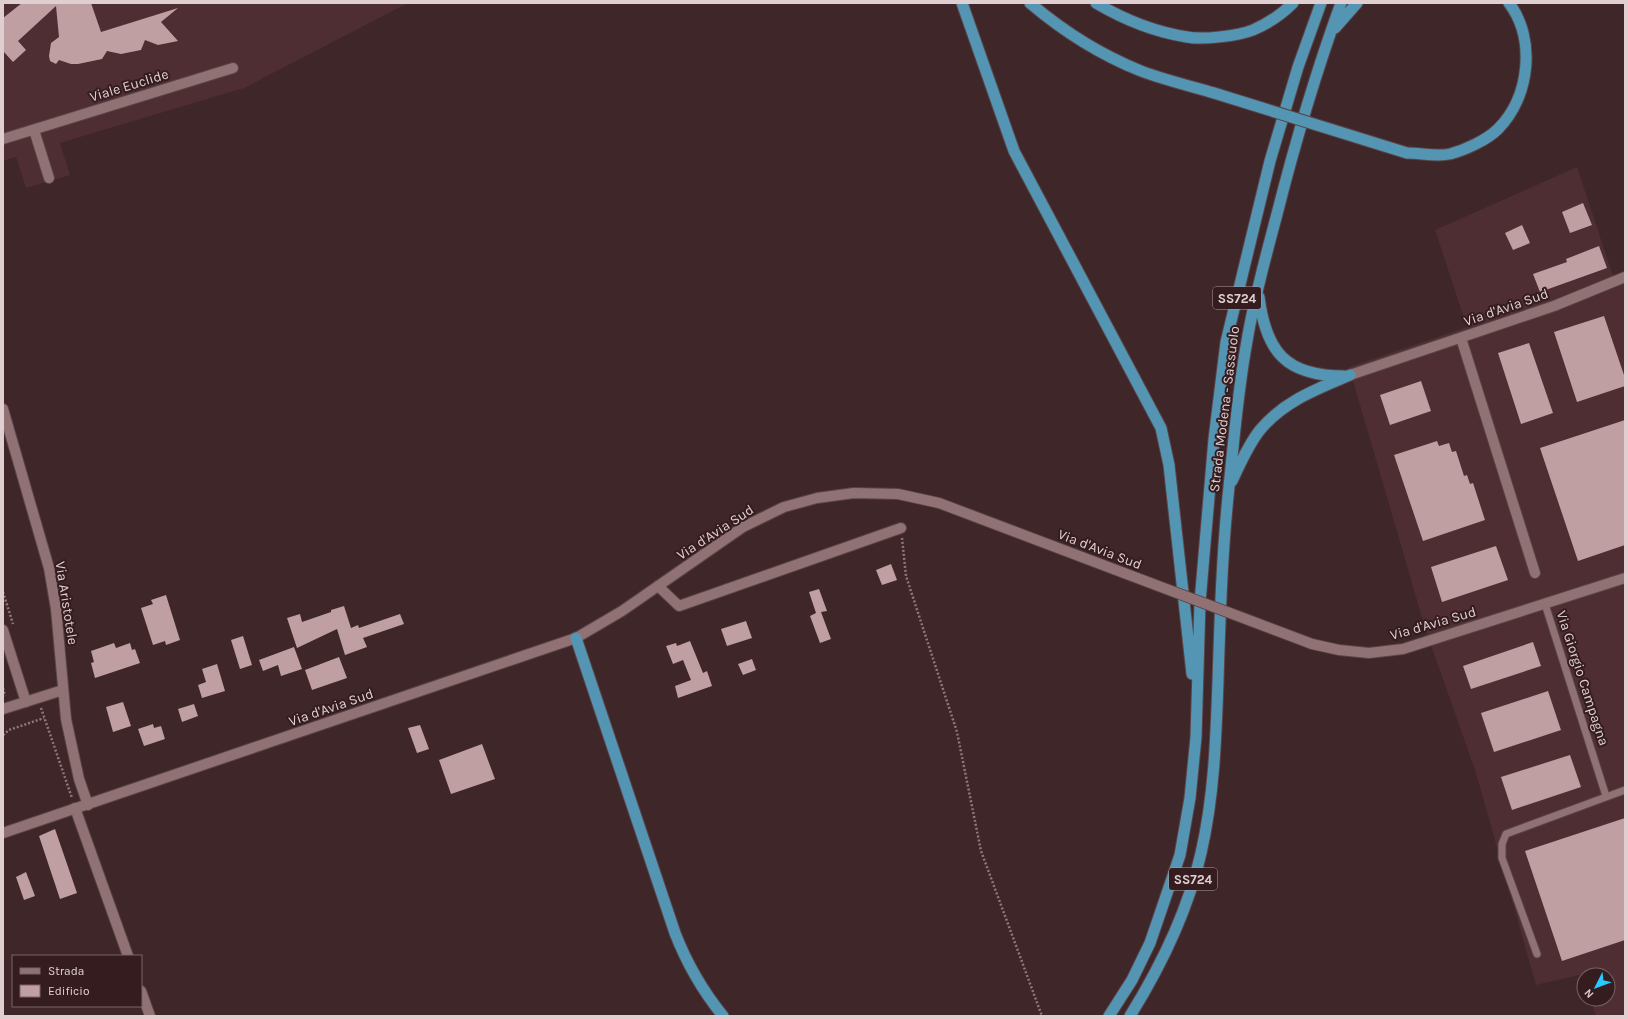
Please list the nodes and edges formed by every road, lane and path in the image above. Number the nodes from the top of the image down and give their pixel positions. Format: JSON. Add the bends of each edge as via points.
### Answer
{"nodes":[{"id":1,"x":962,"y":3,"type":"edge"},
{"id":2,"x":1030,"y":3,"type":"edge"},
{"id":3,"x":1096,"y":3,"type":"edge"},
{"id":4,"x":1293,"y":3,"type":"edge"},
{"id":5,"x":1321,"y":3,"type":"edge"},
{"id":6,"x":1341,"y":3,"type":"edge"},
{"id":7,"x":1356,"y":3,"type":"edge"},
{"id":8,"x":1509,"y":3,"type":"edge"},
{"id":9,"x":1330,"y":34,"type":"junction"},
{"id":10,"x":233,"y":68,"type":"dead end"},
{"id":11,"x":34,"y":130,"type":"junction"},
{"id":12,"x":3,"y":139,"type":"edge"},
{"id":13,"x":49,"y":178,"type":"dead end"},
{"id":14,"x":1625,"y":277,"type":"edge"},
{"id":15,"x":1258,"y":287,"type":"junction"},
{"id":16,"x":1461,"y":338,"type":"junction"},
{"id":17,"x":1350,"y":376,"type":"junction"},
{"id":18,"x":3,"y":409,"type":"edge"},
{"id":19,"x":1228,"y":489,"type":"junction"},
{"id":20,"x":901,"y":528,"type":"joint"},
{"id":21,"x":1535,"y":573,"type":"dead end"},
{"id":22,"x":1625,"y":578,"type":"edge"},
{"id":23,"x":658,"y":586,"type":"junction"},
{"id":24,"x":1545,"y":604,"type":"junction"},
{"id":25,"x":3,"y":630,"type":"edge"},
{"id":26,"x":576,"y":638,"type":"junction"},
{"id":27,"x":3,"y":688,"type":"edge"},
{"id":28,"x":63,"y":690,"type":"junction"},
{"id":29,"x":3,"y":697,"type":"edge"},
{"id":30,"x":26,"y":702,"type":"junction"},
{"id":31,"x":3,"y":709,"type":"edge"},
{"id":32,"x":44,"y":718,"type":"dead end"},
{"id":33,"x":3,"y":735,"type":"edge"},
{"id":34,"x":1196,"y":737,"type":"junction"},
{"id":35,"x":1625,"y":790,"type":"edge"},
{"id":36,"x":1606,"y":796,"type":"junction"},
{"id":37,"x":88,"y":805,"type":"junction"},
{"id":38,"x":75,"y":808,"type":"junction"},
{"id":39,"x":3,"y":833,"type":"edge"},
{"id":40,"x":1537,"y":954,"type":"dead end"},
{"id":41,"x":128,"y":955,"type":"edge"},
{"id":42,"x":142,"y":994,"type":"edge"},
{"id":43,"x":150,"y":1016,"type":"edge"},
{"id":44,"x":723,"y":1016,"type":"edge"},
{"id":45,"x":1042,"y":1016,"type":"edge"},
{"id":46,"x":1109,"y":1016,"type":"edge"},
{"id":47,"x":1130,"y":1016,"type":"edge"}],
"edges":[{"from":1,"to":34,"type":"highway","via":[[1014,152],[1161,428],[1170,473],[1190,647]]},
{"from":2,"to":8,"type":"highway","bridge":true,"via":[[1054,23],[1096,50],[1141,71],[1407,153],[1448,154],[1476,143],[1498,129],[1522,91],[1526,52],[1523,32]]},
{"from":3,"to":4,"type":"highway","via":[[1147,27],[1188,38],[1220,37],[1252,30],[1285,11]]},
{"from":5,"to":34,"type":"highway","name":"Strada Modena - Sassuolo","number":"SS724","via":[[1298,67],[1270,160],[1226,342],[1214,439],[1199,631]]},
{"from":6,"to":9,"type":"highway","name":"Strada Modena - Sassuolo","number":"SS724"},
{"from":7,"to":9,"type":"highway"},
{"from":9,"to":15,"type":"highway","name":"Strada Modena - Sassuolo","number":"SS724","via":[[1304,114]]},
{"from":10,"to":11,"type":"street","name":"Viale Euclide"},
{"from":11,"to":12,"type":"street","name":"Viale Euclide"},
{"from":11,"to":13,"type":"street"},
{"from":14,"to":16,"type":"street","name":"Via d'Avia Sud","via":[[1554,306]]},
{"from":15,"to":17,"type":"highway","via":[[1261,316],[1275,351],[1289,363],[1309,373]]},
{"from":15,"to":19,"type":"highway","name":"Strada Modena - Sassuolo","number":"SS724","via":[[1246,343]]},
{"from":16,"to":17,"type":"street","name":"Via d'Avia Sud"},
{"from":16,"to":21,"type":"street"},
{"from":17,"to":19,"type":"highway","via":[[1306,394],[1274,415],[1247,449]]},
{"from":18,"to":28,"type":"street","name":"Via Aristotele","via":[[49,568],[56,609]]},
{"from":19,"to":47,"type":"highway","name":"Strada Modena - Sassuolo","number":"SS724","via":[[1216,730],[1211,794],[1201,854],[1168,949]]},
{"from":20,"to":23,"type":"street","via":[[679,606]]},
{"from":20,"to":45,"type":"path","via":[[906,576],[957,732],[981,851]]},
{"from":22,"to":24,"type":"street","name":"Via Giorgio Campagna"},
{"from":23,"to":24,"type":"street","name":"Via d'Avia Sud","bridge":true,"via":[[743,527],[784,507],[817,498],[854,493],[898,494],[939,503],[1312,644],[1339,650],[1369,653],[1403,649]]},
{"from":23,"to":26,"type":"street","name":"Via d'Avia Sud"},
{"from":24,"to":36,"type":"lane","name":"Via Giorgio Campagna"},
{"from":25,"to":30,"type":"street"},
{"from":26,"to":37,"type":"street","name":"Via d'Avia Sud"},
{"from":26,"to":44,"type":"highway","via":[[678,940],[702,989]]},
{"from":27,"to":29,"type":"path","via":[[6,696]]},
{"from":28,"to":30,"type":"street"},
{"from":28,"to":37,"type":"street","name":"Via Aristotele","via":[[74,757]]},
{"from":30,"to":31,"type":"street"},
{"from":32,"to":33,"type":"path"},
{"from":34,"to":46,"type":"highway","number":"SS724","via":[[1190,798],[1180,855],[1150,943],[1132,980]]},
{"from":35,"to":36,"type":"lane"},
{"from":36,"to":40,"type":"lane","via":[[1506,834],[1502,844],[1502,858]]},
{"from":37,"to":38,"type":"street","name":"Via d'Avia Sud"},
{"from":38,"to":39,"type":"street","name":"Via d'Avia Sud"},
{"from":38,"to":41,"type":"street"},
{"from":42,"to":43,"type":"street"}]}
